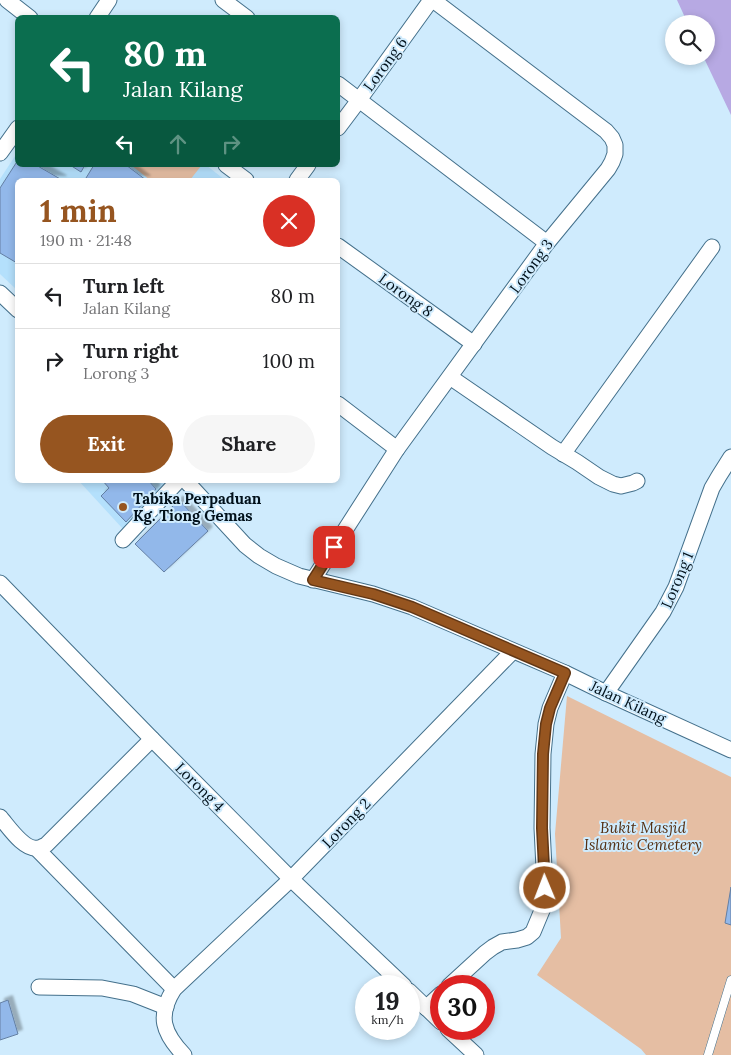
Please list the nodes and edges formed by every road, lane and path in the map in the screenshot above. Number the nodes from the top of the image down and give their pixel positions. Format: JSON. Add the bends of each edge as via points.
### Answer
{"nodes":[{"id":1,"x":7,"y":0,"type":"edge"},
{"id":2,"x":109,"y":0,"type":"edge"},
{"id":3,"x":223,"y":0,"type":"edge"},
{"id":4,"x":432,"y":0,"type":"edge"},
{"id":5,"x":26,"y":15,"type":"edge"},
{"id":6,"x":99,"y":15,"type":"edge"},
{"id":7,"x":243,"y":15,"type":"edge"},
{"id":8,"x":340,"y":86,"type":"edge"},
{"id":9,"x":359,"y":100,"type":"junction"},
{"id":10,"x":340,"y":125,"type":"edge"},
{"id":11,"x":15,"y":132,"type":"edge"},
{"id":12,"x":1,"y":148,"type":"edge"},
{"id":13,"x":229,"y":167,"type":"edge"},
{"id":14,"x":307,"y":167,"type":"edge"},
{"id":15,"x":243,"y":178,"type":"edge"},
{"id":16,"x":298,"y":178,"type":"edge"},
{"id":17,"x":547,"y":243,"type":"junction"},
{"id":18,"x":340,"y":247,"type":"edge"},
{"id":19,"x":712,"y":247,"type":"dead end"},
{"id":20,"x":0,"y":293,"type":"edge"},
{"id":21,"x":15,"y":307,"type":"edge"},
{"id":22,"x":474,"y":344,"type":"junction"},
{"id":23,"x":450,"y":377,"type":"junction"},
{"id":24,"x":340,"y":406,"type":"edge"},
{"id":25,"x":397,"y":449,"type":"junction"},
{"id":26,"x":563,"y":454,"type":"junction"},
{"id":27,"x":731,"y":457,"type":"edge"},
{"id":28,"x":637,"y":481,"type":"dead end"},
{"id":29,"x":176,"y":483,"type":"edge"},
{"id":30,"x":188,"y":483,"type":"edge"},
{"id":31,"x":123,"y":540,"type":"dead end"},
{"id":32,"x":313,"y":580,"type":"junction"},
{"id":33,"x":0,"y":583,"type":"edge"},
{"id":34,"x":513,"y":651,"type":"junction"},
{"id":35,"x":565,"y":673,"type":"junction"},
{"id":36,"x":606,"y":693,"type":"junction"},
{"id":37,"x":152,"y":739,"type":"junction"},
{"id":38,"x":731,"y":750,"type":"edge"},
{"id":39,"x":0,"y":817,"type":"edge"},
{"id":40,"x":38,"y":849,"type":"junction"},
{"id":41,"x":291,"y":879,"type":"junction"},
{"id":42,"x":392,"y":975,"type":"edge"},
{"id":43,"x":461,"y":975,"type":"edge"},
{"id":44,"x":731,"y":980,"type":"edge"},
{"id":45,"x":39,"y":987,"type":"dead end"},
{"id":46,"x":174,"y":989,"type":"junction"},
{"id":47,"x":420,"y":1002,"type":"edge"},
{"id":48,"x":430,"y":1004,"type":"edge"},
{"id":49,"x":166,"y":1007,"type":"junction"},
{"id":50,"x":426,"y":1008,"type":"junction"},
{"id":51,"x":430,"y":1012,"type":"edge"},
{"id":52,"x":460,"y":1040,"type":"edge"},
{"id":53,"x":184,"y":1055,"type":"edge"},
{"id":54,"x":476,"y":1055,"type":"edge"},
{"id":55,"x":708,"y":1055,"type":"edge"}],
"edges":[{"from":1,"to":5,"type":"street"},
{"from":2,"to":6,"type":"street"},
{"from":3,"to":7,"type":"street"},
{"from":4,"to":9,"type":"street","name":"Lorong 6"},
{"from":4,"to":17,"type":"street","name":"Lorong 3","via":[[612,138],[615,154],[608,169]]},
{"from":8,"to":9,"type":"street"},
{"from":9,"to":10,"type":"street","name":"Lorong 6"},
{"from":9,"to":17,"type":"street"},
{"from":11,"to":12,"type":"street"},
{"from":13,"to":15,"type":"street"},
{"from":14,"to":16,"type":"street"},
{"from":17,"to":22,"type":"street","name":"Lorong 3"},
{"from":18,"to":22,"type":"street","name":"Lorong 8"},
{"from":19,"to":26,"type":"street"},
{"from":20,"to":21,"type":"street"},
{"from":22,"to":23,"type":"street","name":"Lorong 3"},
{"from":23,"to":25,"type":"street","name":"Lorong 3"},
{"from":23,"to":26,"type":"street"},
{"from":24,"to":25,"type":"street"},
{"from":25,"to":32,"type":"street","name":"Lorong 3"},
{"from":26,"to":28,"type":"street","via":[[613,484],[621,486]]},
{"from":27,"to":36,"type":"street","name":"Lorong 1","via":[[712,488],[669,601]]},
{"from":29,"to":31,"type":"street"},
{"from":30,"to":32,"type":"street","name":"Jalan Kilang","via":[[259,556],[288,572]]},
{"from":32,"to":34,"type":"street","name":"Jalan Kilang","via":[[412,607]]},
{"from":33,"to":37,"type":"street","name":"Lorong 4"},
{"from":34,"to":35,"type":"street","name":"Jalan Kilang"},
{"from":34,"to":41,"type":"street","name":"Lorong 2"},
{"from":35,"to":36,"type":"street","name":"Jalan Kilang"},
{"from":35,"to":43,"type":"street","via":[[550,708],[543,754],[545,888],[541,914],[533,932],[527,937],[502,942]]},
{"from":36,"to":38,"type":"street","name":"Jalan Kilang"},
{"from":37,"to":40,"type":"street","via":[[46,845]]},
{"from":37,"to":41,"type":"street","name":"Lorong 4"},
{"from":39,"to":40,"type":"street","via":[[22,842]]},
{"from":40,"to":46,"type":"street"},
{"from":41,"to":42,"type":"street","name":"Lorong 4"},
{"from":41,"to":46,"type":"street","name":"Lorong 2"},
{"from":44,"to":55,"type":"lane"},
{"from":45,"to":49,"type":"street","via":[[102,988],[132,994]]},
{"from":46,"to":49,"type":"street"},
{"from":47,"to":50,"type":"street"},
{"from":48,"to":50,"type":"street"},
{"from":49,"to":53,"type":"street","via":[[164,1016],[168,1036]]},
{"from":50,"to":51,"type":"street"},
{"from":52,"to":54,"type":"street"}]}
